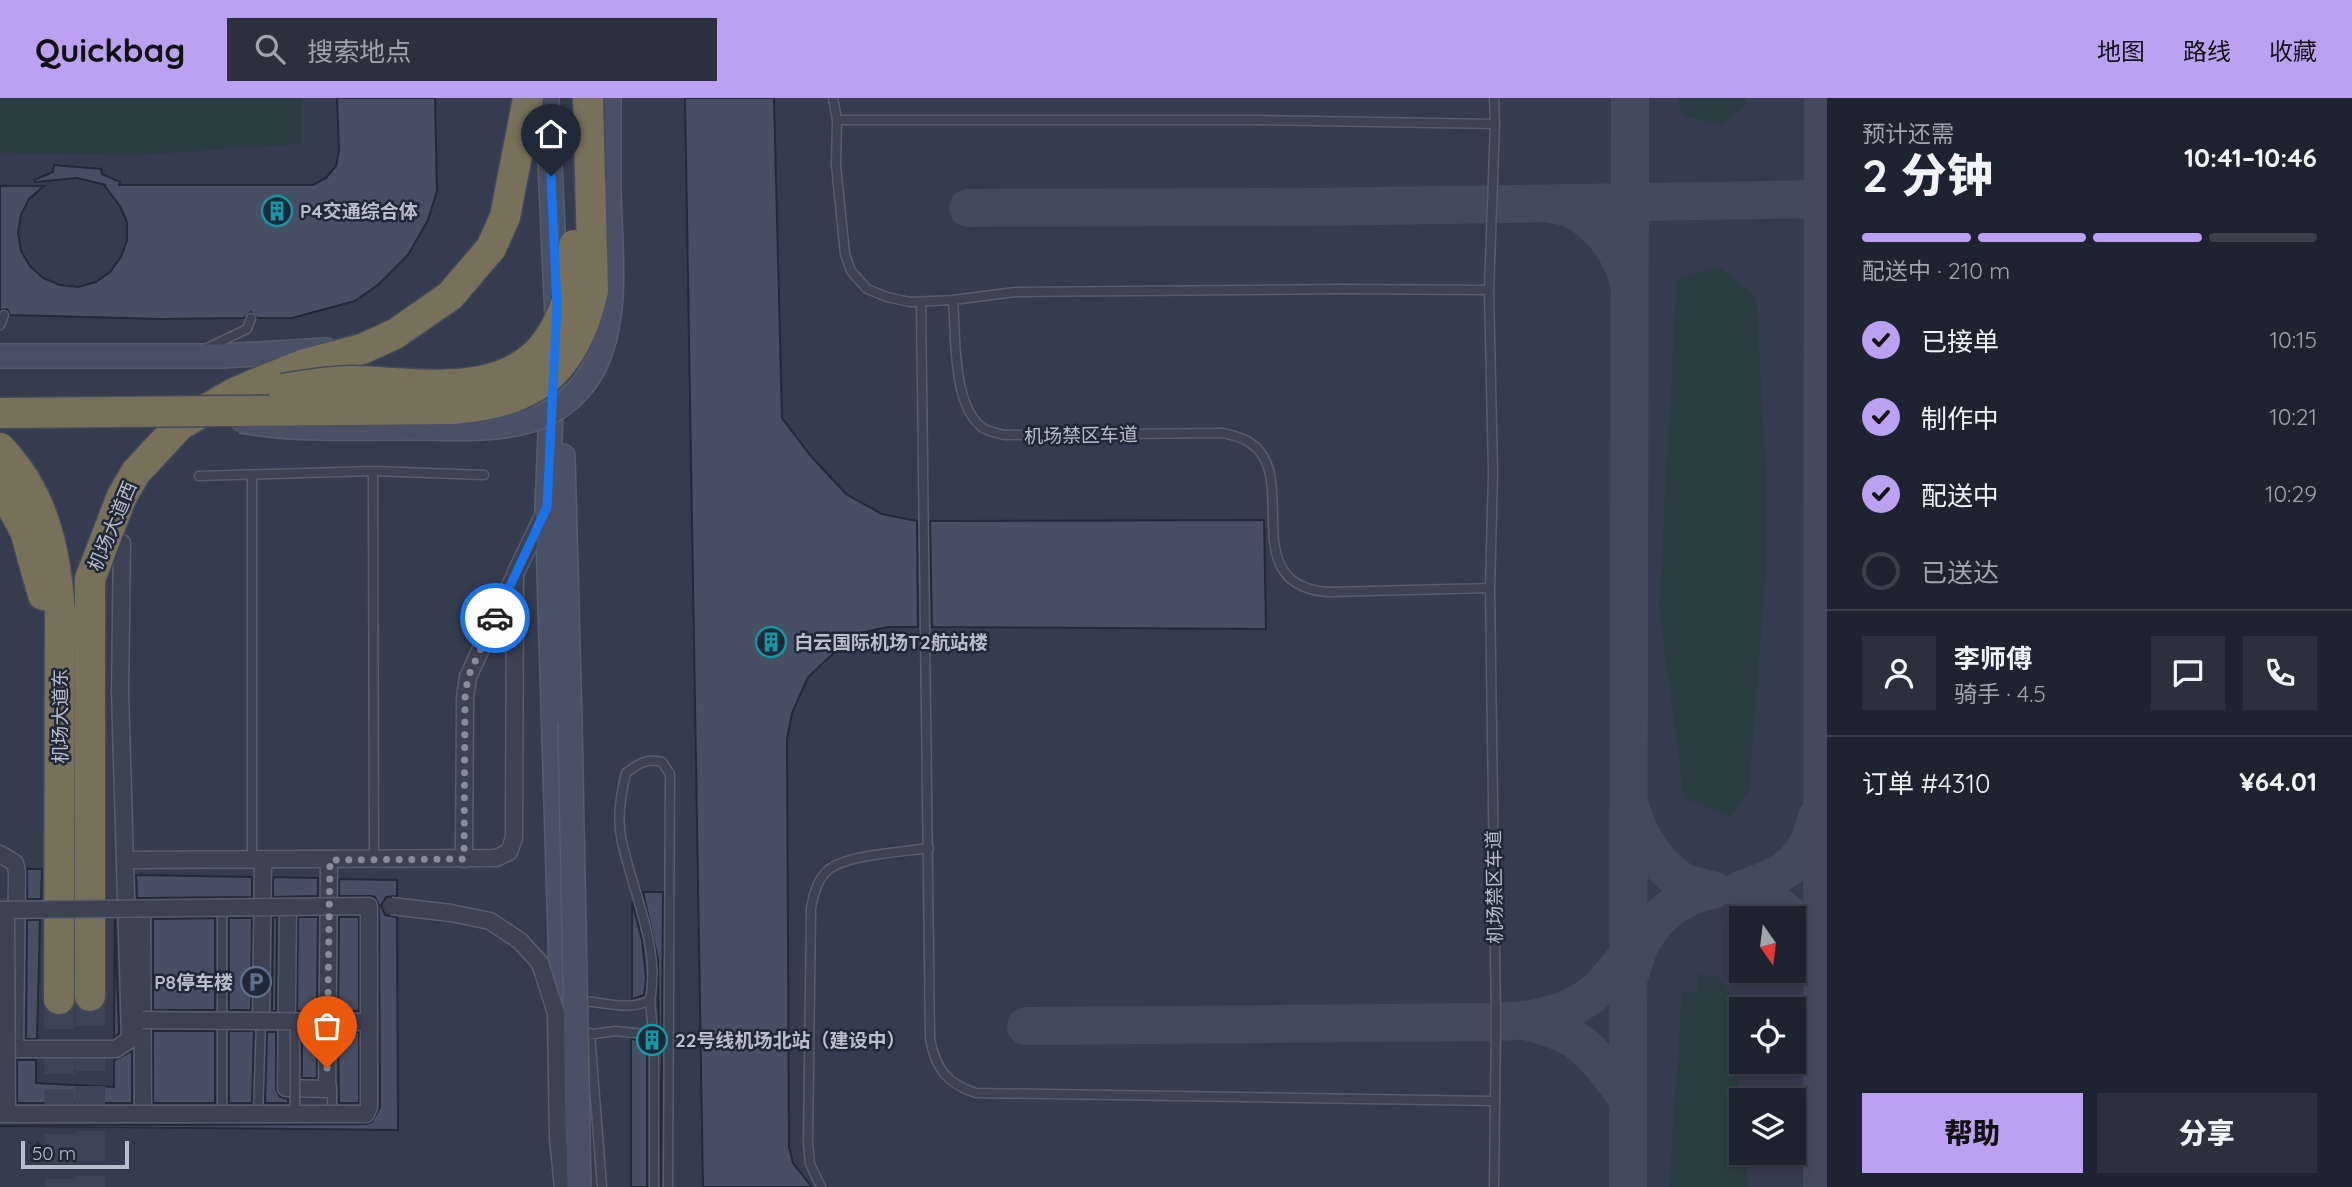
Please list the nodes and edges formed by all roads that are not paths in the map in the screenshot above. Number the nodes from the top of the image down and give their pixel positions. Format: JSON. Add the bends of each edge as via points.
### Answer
{"nodes":[{"id":1,"x":528,"y":98,"type":"edge"},
{"id":2,"x":547,"y":98,"type":"edge"},
{"id":3,"x":571,"y":98,"type":"edge"},
{"id":4,"x":588,"y":98,"type":"edge"},
{"id":5,"x":609,"y":98,"type":"edge"},
{"id":6,"x":833,"y":98,"type":"edge"},
{"id":7,"x":1494,"y":98,"type":"edge"},
{"id":8,"x":837,"y":120,"type":"junction"},
{"id":9,"x":1495,"y":124,"type":"junction"},
{"id":10,"x":1489,"y":290,"type":"junction"},
{"id":11,"x":953,"y":300,"type":"junction"},
{"id":12,"x":921,"y":302,"type":"junction"},
{"id":13,"x":557,"y":306,"type":"junction"},
{"id":14,"x":4,"y":315,"type":"dead end"},
{"id":15,"x":251,"y":318,"type":"dead end"},
{"id":16,"x":0,"y":325,"type":"edge"},
{"id":17,"x":362,"y":349,"type":"junction"},
{"id":18,"x":0,"y":356,"type":"edge"},
{"id":19,"x":188,"y":356,"type":"junction"},
{"id":20,"x":0,"y":414,"type":"edge"},
{"id":21,"x":200,"y":414,"type":"junction"},
{"id":22,"x":0,"y":448,"type":"edge"},
{"id":23,"x":373,"y":471,"type":"junction"},
{"id":24,"x":252,"y":475,"type":"junction"},
{"id":25,"x":484,"y":475,"type":"dead end"},
{"id":26,"x":199,"y":476,"type":"dead end"},
{"id":27,"x":0,"y":485,"type":"edge"},
{"id":28,"x":547,"y":507,"type":"junction"},
{"id":29,"x":122,"y":543,"type":"junction"},
{"id":30,"x":515,"y":574,"type":"junction"},
{"id":31,"x":1490,"y":588,"type":"junction"},
{"id":32,"x":89,"y":684,"type":"junction"},
{"id":33,"x":60,"y":689,"type":"junction"},
{"id":34,"x":929,"y":848,"type":"junction"},
{"id":35,"x":0,"y":854,"type":"edge"},
{"id":36,"x":464,"y":859,"type":"junction"},
{"id":37,"x":125,"y":860,"type":"junction"},
{"id":38,"x":330,"y":860,"type":"junction"},
{"id":39,"x":374,"y":860,"type":"junction"},
{"id":40,"x":257,"y":861,"type":"junction"},
{"id":41,"x":369,"y":906,"type":"junction"},
{"id":42,"x":332,"y":907,"type":"junction"},
{"id":43,"x":288,"y":908,"type":"junction"},
{"id":44,"x":142,"y":909,"type":"junction"},
{"id":45,"x":222,"y":909,"type":"junction"},
{"id":46,"x":3,"y":910,"type":"edge"},
{"id":47,"x":90,"y":996,"type":"tunnel mouth"},
{"id":48,"x":59,"y":999,"type":"tunnel mouth"},
{"id":49,"x":650,"y":1000,"type":"junction"},
{"id":50,"x":561,"y":1001,"type":"junction"},
{"id":51,"x":3,"y":1020,"type":"edge"},
{"id":52,"x":143,"y":1020,"type":"junction"},
{"id":53,"x":222,"y":1021,"type":"junction"},
{"id":54,"x":261,"y":1021,"type":"junction"},
{"id":55,"x":295,"y":1021,"type":"junction"},
{"id":56,"x":334,"y":1021,"type":"junction"},
{"id":57,"x":369,"y":1021,"type":"junction"},
{"id":58,"x":590,"y":1033,"type":"junction"},
{"id":59,"x":563,"y":1040,"type":"junction"},
{"id":60,"x":653,"y":1045,"type":"junction"},
{"id":61,"x":7,"y":1048,"type":"edge"},
{"id":62,"x":1493,"y":1101,"type":"junction"},
{"id":63,"x":143,"y":1113,"type":"junction"},
{"id":64,"x":4,"y":1114,"type":"edge"},
{"id":65,"x":222,"y":1114,"type":"junction"},
{"id":66,"x":258,"y":1114,"type":"junction"},
{"id":67,"x":295,"y":1114,"type":"junction"},
{"id":68,"x":332,"y":1115,"type":"junction"},
{"id":69,"x":561,"y":1185,"type":"edge"},
{"id":70,"x":602,"y":1187,"type":"edge"},
{"id":71,"x":654,"y":1187,"type":"edge"},
{"id":72,"x":668,"y":1187,"type":"edge"},
{"id":73,"x":821,"y":1187,"type":"edge"},
{"id":74,"x":1494,"y":1187,"type":"edge"}],
"edges":[{"from":1,"to":17,"type":"highway","name":"机场大道西","via":[[505,217],[491,248],[450,296],[395,334]]},
{"from":2,"to":13,"type":"main road"},
{"from":3,"to":29,"type":"highway","bridge":true,"via":[[572,290],[548,341],[532,359],[485,381],[350,381],[283,389],[230,411],[187,442],[163,467],[143,495]]},
{"from":4,"to":21,"type":"highway","bridge":true,"via":[[593,291],[575,347],[551,376],[526,394],[489,406]]},
{"from":5,"to":21,"type":"main road","bridge":true,"via":[[607,333],[587,380],[572,397],[548,414],[500,426],[324,428]]},
{"from":6,"to":8,"type":"lane"},
{"from":7,"to":9,"type":"lane","name":"机场禁区车道"},
{"from":8,"to":9,"type":"lane"},
{"from":8,"to":12,"type":"lane","via":[[836,166],[845,254],[851,271],[878,294]]},
{"from":9,"to":10,"type":"lane","name":"机场禁区车道"},
{"from":10,"to":11,"type":"lane","via":[[1016,292]]},
{"from":10,"to":31,"type":"lane","name":"机场禁区车道"},
{"from":11,"to":12,"type":"lane"},
{"from":11,"to":31,"type":"lane","name":"机场禁区车道","via":[[961,394],[983,428],[1004,435],[1223,433],[1237,437],[1250,442],[1265,460],[1272,489],[1274,544],[1281,566],[1293,581],[1312,591],[1328,592]]},
{"from":12,"to":34,"type":"lane"},
{"from":13,"to":28,"type":"main road"},
{"from":13,"to":69,"type":"main road","bridge":true,"via":[[570,722]]},
{"from":14,"to":16,"type":"lane"},
{"from":15,"to":19,"type":"lane","via":[[247,329]]},
{"from":17,"to":19,"type":"main road"},
{"from":17,"to":32,"type":"highway","name":"机场大道西","via":[[304,364],[234,393],[180,425],[136,472],[108,525],[90,579]]},
{"from":18,"to":19,"type":"main road"},
{"from":20,"to":21,"type":"highway","bridge":true},
{"from":22,"to":33,"type":"highway","name":"机场大道东","via":[[31,490],[53,547],[60,613]]},
{"from":23,"to":24,"type":"lane"},
{"from":23,"to":25,"type":"lane"},
{"from":23,"to":39,"type":"lane"},
{"from":24,"to":26,"type":"lane"},
{"from":24,"to":40,"type":"lane"},
{"from":27,"to":33,"type":"highway","via":[[35,562]]},
{"from":28,"to":30,"type":"street"},
{"from":28,"to":50,"type":"main road"},
{"from":29,"to":32,"type":"highway","via":[[102,611]]},
{"from":29,"to":37,"type":"street"},
{"from":30,"to":36,"type":"street","via":[[468,677]]},
{"from":30,"to":36,"type":"street","via":[[514,838],[503,857]]},
{"from":31,"to":62,"type":"lane","name":"机场禁区车道","via":[[1496,1009]]},
{"from":32,"to":47,"type":"highway","name":"机场大道西"},
{"from":33,"to":48,"type":"highway","name":"机场大道东"},
{"from":34,"to":62,"type":"lane","via":[[930,1038],[943,1075],[956,1087],[976,1093]]},
{"from":34,"to":73,"type":"lane","via":[[849,861],[828,870],[814,890],[808,1143],[810,1164]]},
{"from":35,"to":61,"type":"street","via":[[15,863],[17,872]]},
{"from":36,"to":39,"type":"street"},
{"from":37,"to":40,"type":"street"},
{"from":37,"to":61,"type":"street","via":[[128,1041],[116,1049]]},
{"from":38,"to":39,"type":"street"},
{"from":38,"to":40,"type":"street"},
{"from":38,"to":43,"type":"street","via":[[327,1089],[286,1088]]},
{"from":40,"to":54,"type":"street"},
{"from":41,"to":42,"type":"street","bridge":true},
{"from":41,"to":57,"type":"street","bridge":true},
{"from":41,"to":69,"type":"street","bridge":true,"via":[[451,912],[490,921],[540,963],[556,1013]]},
{"from":42,"to":43,"type":"street","bridge":true},
{"from":42,"to":56,"type":"lane"},
{"from":43,"to":45,"type":"street","bridge":true},
{"from":44,"to":45,"type":"street","bridge":true},
{"from":44,"to":46,"type":"street","bridge":true},
{"from":44,"to":52,"type":"street"},
{"from":45,"to":53,"type":"lane"},
{"from":46,"to":51,"type":"street","bridge":true},
{"from":49,"to":50,"type":"lane","via":[[638,1007]]},
{"from":49,"to":60,"type":"lane"},
{"from":49,"to":72,"type":"lane","via":[[654,982],[621,835],[620,798],[626,773],[640,762],[652,760],[662,762],[670,774]]},
{"from":50,"to":59,"type":"main road"},
{"from":51,"to":64,"type":"street","bridge":true},
{"from":52,"to":53,"type":"street","bridge":true},
{"from":52,"to":63,"type":"street"},
{"from":53,"to":54,"type":"street","bridge":true},
{"from":53,"to":65,"type":"lane"},
{"from":54,"to":55,"type":"street","bridge":true},
{"from":54,"to":66,"type":"lane"},
{"from":55,"to":56,"type":"street","bridge":true},
{"from":55,"to":67,"type":"lane","bridge":true},
{"from":56,"to":57,"type":"street","bridge":true},
{"from":56,"to":68,"type":"lane"},
{"from":57,"to":68,"type":"street","bridge":true,"via":[[368,1111]]},
{"from":58,"to":59,"type":"lane"},
{"from":58,"to":60,"type":"lane","via":[[644,1034]]},
{"from":58,"to":70,"type":"lane"},
{"from":59,"to":69,"type":"main road"},
{"from":60,"to":71,"type":"lane"},
{"from":62,"to":74,"type":"lane","name":"机场禁区车道"},
{"from":63,"to":64,"type":"street","bridge":true},
{"from":63,"to":65,"type":"street","bridge":true},
{"from":65,"to":66,"type":"street","bridge":true},
{"from":66,"to":67,"type":"street","bridge":true},
{"from":67,"to":68,"type":"street","bridge":true}]}
